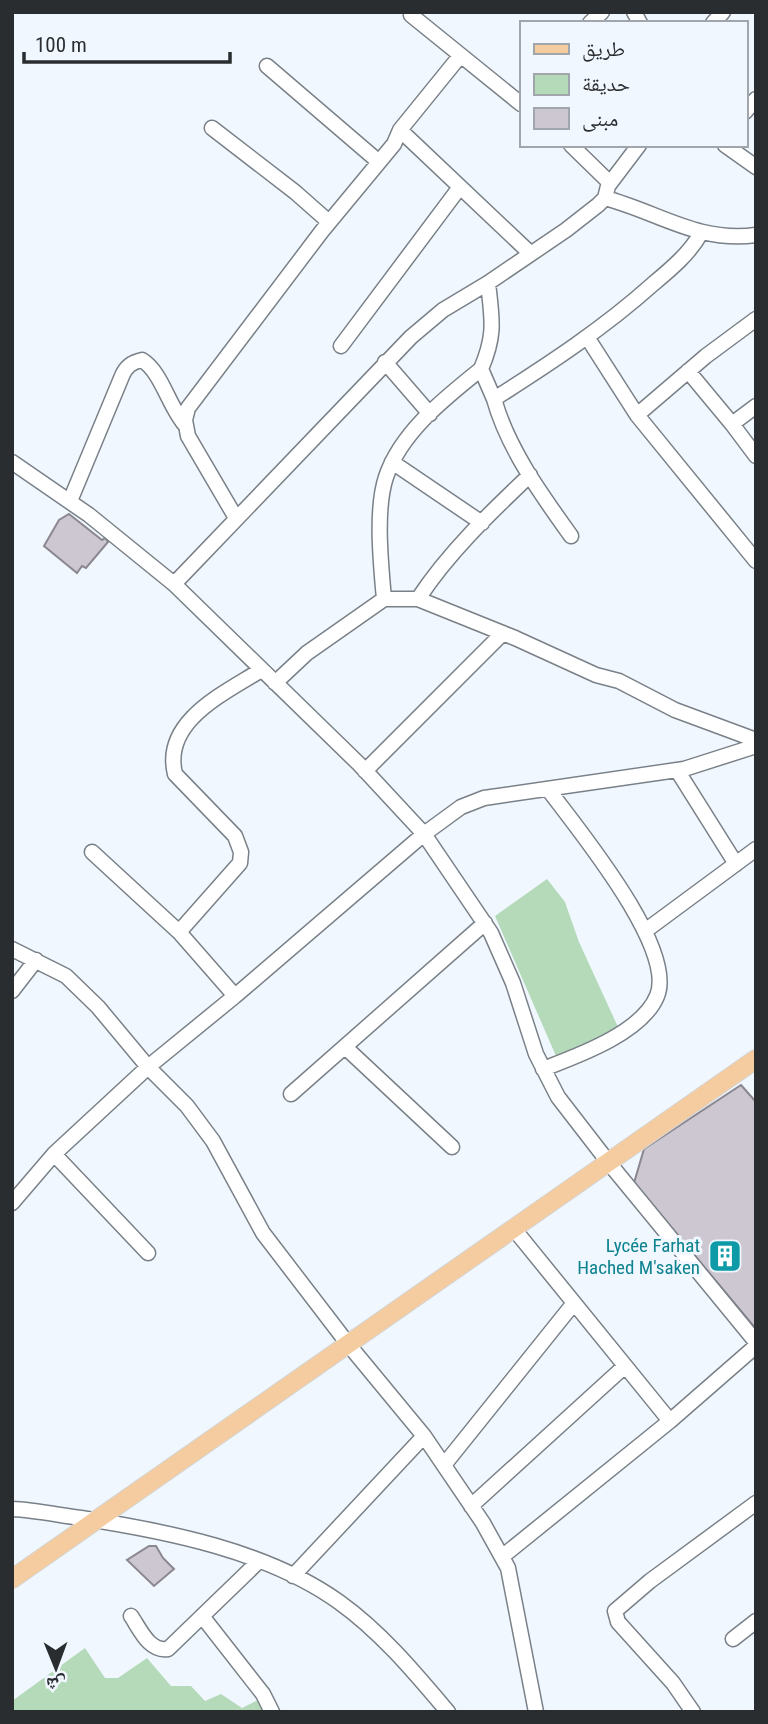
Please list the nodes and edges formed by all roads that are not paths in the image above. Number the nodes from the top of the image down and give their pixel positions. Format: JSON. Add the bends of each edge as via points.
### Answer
{"nodes":[{"id":1,"x":411,"y":15,"type":"dead end"},
{"id":2,"x":460,"y":56,"type":"junction"},
{"id":3,"x":267,"y":66,"type":"dead end"},
{"id":4,"x":520,"y":103,"type":"edge"},
{"id":5,"x":212,"y":128,"type":"dead end"},
{"id":6,"x":400,"y":130,"type":"junction"},
{"id":7,"x":573,"y":147,"type":"edge"},
{"id":8,"x":637,"y":147,"type":"edge"},
{"id":9,"x":728,"y":147,"type":"edge"},
{"id":10,"x":379,"y":162,"type":"junction"},
{"id":11,"x":756,"y":167,"type":"edge"},
{"id":12,"x":610,"y":183,"type":"junction"},
{"id":13,"x":460,"y":187,"type":"junction"},
{"id":14,"x":605,"y":198,"type":"junction"},
{"id":15,"x":329,"y":222,"type":"junction"},
{"id":16,"x":701,"y":233,"type":"junction"},
{"id":17,"x":756,"y":234,"type":"edge"},
{"id":18,"x":530,"y":253,"type":"junction"},
{"id":19,"x":488,"y":283,"type":"junction"},
{"id":20,"x":756,"y":319,"type":"edge"},
{"id":21,"x":587,"y":337,"type":"junction"},
{"id":22,"x":341,"y":346,"type":"dead end"},
{"id":23,"x":385,"y":362,"type":"junction"},
{"id":24,"x":481,"y":369,"type":"junction"},
{"id":25,"x":688,"y":371,"type":"junction"},
{"id":26,"x":494,"y":399,"type":"junction"},
{"id":27,"x":756,"y":406,"type":"edge"},
{"id":28,"x":430,"y":414,"type":"junction"},
{"id":29,"x":637,"y":415,"type":"junction"},
{"id":30,"x":732,"y":424,"type":"junction"},
{"id":31,"x":186,"y":426,"type":"junction"},
{"id":32,"x":756,"y":456,"type":"edge"},
{"id":33,"x":12,"y":462,"type":"edge"},
{"id":34,"x":392,"y":462,"type":"junction"},
{"id":35,"x":530,"y":475,"type":"junction"},
{"id":36,"x":70,"y":501,"type":"junction"},
{"id":37,"x":236,"y":518,"type":"junction"},
{"id":38,"x":482,"y":523,"type":"junction"},
{"id":39,"x":571,"y":536,"type":"dead end"},
{"id":40,"x":756,"y":561,"type":"edge"},
{"id":41,"x":174,"y":584,"type":"junction"},
{"id":42,"x":384,"y":599,"type":"junction"},
{"id":43,"x":418,"y":599,"type":"junction"},
{"id":44,"x":503,"y":633,"type":"junction"},
{"id":45,"x":261,"y":670,"type":"junction"},
{"id":46,"x":275,"y":683,"type":"junction"},
{"id":47,"x":756,"y":740,"type":"edge"},
{"id":48,"x":756,"y":746,"type":"edge"},
{"id":49,"x":677,"y":770,"type":"junction"},
{"id":50,"x":365,"y":771,"type":"junction"},
{"id":51,"x":548,"y":789,"type":"junction"},
{"id":52,"x":424,"y":834,"type":"junction"},
{"id":53,"x":756,"y":849,"type":"edge"},
{"id":54,"x":92,"y":852,"type":"dead end"},
{"id":55,"x":736,"y":863,"type":"junction"},
{"id":56,"x":485,"y":923,"type":"junction"},
{"id":57,"x":645,"y":931,"type":"junction"},
{"id":58,"x":179,"y":932,"type":"junction"},
{"id":59,"x":12,"y":949,"type":"edge"},
{"id":60,"x":36,"y":960,"type":"junction"},
{"id":61,"x":12,"y":991,"type":"edge"},
{"id":62,"x":235,"y":996,"type":"junction"},
{"id":63,"x":345,"y":1047,"type":"junction"},
{"id":64,"x":756,"y":1059,"type":"edge"},
{"id":65,"x":148,"y":1067,"type":"junction"},
{"id":66,"x":543,"y":1069,"type":"junction"},
{"id":67,"x":291,"y":1094,"type":"dead end"},
{"id":68,"x":452,"y":1147,"type":"dead end"},
{"id":69,"x":54,"y":1154,"type":"junction"},
{"id":70,"x":609,"y":1163,"type":"junction"},
{"id":71,"x":12,"y":1203,"type":"edge"},
{"id":72,"x":514,"y":1229,"type":"junction"},
{"id":73,"x":148,"y":1253,"type":"dead end"},
{"id":74,"x":574,"y":1303,"type":"junction"},
{"id":75,"x":348,"y":1344,"type":"junction"},
{"id":76,"x":756,"y":1344,"type":"edge"},
{"id":77,"x":625,"y":1366,"type":"junction"},
{"id":78,"x":670,"y":1421,"type":"junction"},
{"id":79,"x":424,"y":1436,"type":"junction"},
{"id":80,"x":443,"y":1465,"type":"junction"},
{"id":81,"x":756,"y":1503,"type":"edge"},
{"id":82,"x":471,"y":1506,"type":"junction"},
{"id":83,"x":15,"y":1508,"type":"edge"},
{"id":84,"x":96,"y":1521,"type":"junction"},
{"id":85,"x":503,"y":1556,"type":"junction"},
{"id":86,"x":259,"y":1561,"type":"junction"},
{"id":87,"x":293,"y":1576,"type":"junction"},
{"id":88,"x":12,"y":1579,"type":"edge"},
{"id":89,"x":131,"y":1616,"type":"dead end"},
{"id":90,"x":202,"y":1616,"type":"junction"},
{"id":91,"x":756,"y":1621,"type":"edge"},
{"id":92,"x":733,"y":1639,"type":"dead end"},
{"id":93,"x":272,"y":1712,"type":"edge"},
{"id":94,"x":448,"y":1712,"type":"edge"},
{"id":95,"x":536,"y":1712,"type":"edge"},
{"id":96,"x":693,"y":1712,"type":"edge"}],
"edges":[{"from":1,"to":2,"type":"street"},
{"from":2,"to":4,"type":"street"},
{"from":2,"to":6,"type":"street"},
{"from":3,"to":10,"type":"street"},
{"from":5,"to":15,"type":"street"},
{"from":6,"to":10,"type":"street"},
{"from":6,"to":13,"type":"street"},
{"from":7,"to":12,"type":"street"},
{"from":8,"to":12,"type":"street"},
{"from":9,"to":11,"type":"street"},
{"from":10,"to":15,"type":"street"},
{"from":12,"to":14,"type":"street"},
{"from":13,"to":18,"type":"street"},
{"from":13,"to":22,"type":"street"},
{"from":14,"to":16,"type":"street"},
{"from":14,"to":18,"type":"street"},
{"from":15,"to":31,"type":"street","via":[[188,408]]},
{"from":16,"to":17,"type":"street"},
{"from":16,"to":21,"type":"street","via":[[663,276]]},
{"from":18,"to":19,"type":"street"},
{"from":19,"to":23,"type":"street","via":[[443,310]]},
{"from":19,"to":24,"type":"street","via":[[493,331]]},
{"from":20,"to":25,"type":"street"},
{"from":21,"to":26,"type":"street"},
{"from":21,"to":29,"type":"street"},
{"from":23,"to":28,"type":"street"},
{"from":23,"to":37,"type":"street"},
{"from":24,"to":26,"type":"street"},
{"from":24,"to":28,"type":"street"},
{"from":25,"to":29,"type":"street"},
{"from":25,"to":30,"type":"street"},
{"from":26,"to":35,"type":"street"},
{"from":27,"to":30,"type":"street"},
{"from":28,"to":34,"type":"street"},
{"from":29,"to":40,"type":"street"},
{"from":30,"to":32,"type":"street"},
{"from":31,"to":36,"type":"street","via":[[150,366],[142,360],[131,364]]},
{"from":31,"to":37,"type":"street"},
{"from":33,"to":36,"type":"street"},
{"from":34,"to":38,"type":"street"},
{"from":34,"to":42,"type":"street","via":[[385,479],[380,529]]},
{"from":35,"to":38,"type":"street"},
{"from":35,"to":39,"type":"street"},
{"from":36,"to":41,"type":"street"},
{"from":37,"to":41,"type":"street"},
{"from":38,"to":43,"type":"street"},
{"from":41,"to":45,"type":"street"},
{"from":42,"to":43,"type":"street"},
{"from":42,"to":46,"type":"street","via":[[307,653]]},
{"from":43,"to":44,"type":"street"},
{"from":44,"to":47,"type":"street","via":[[619,681],[675,710]]},
{"from":44,"to":50,"type":"street"},
{"from":45,"to":46,"type":"street"},
{"from":45,"to":58,"type":"street","via":[[201,710],[183,728],[174,747],[175,774],[235,836],[242,852],[240,863]]},
{"from":46,"to":50,"type":"street"},
{"from":48,"to":49,"type":"street"},
{"from":49,"to":51,"type":"street"},
{"from":49,"to":55,"type":"street"},
{"from":50,"to":52,"type":"street"},
{"from":51,"to":52,"type":"street","via":[[475,800]]},
{"from":51,"to":57,"type":"street","via":[[618,884]]},
{"from":52,"to":56,"type":"street"},
{"from":52,"to":62,"type":"street"},
{"from":53,"to":55,"type":"street"},
{"from":54,"to":58,"type":"street"},
{"from":55,"to":57,"type":"street"},
{"from":56,"to":63,"type":"street"},
{"from":56,"to":66,"type":"street","via":[[507,968]]},
{"from":57,"to":66,"type":"street","via":[[660,982],[651,1006],[604,1044]]},
{"from":58,"to":62,"type":"street"},
{"from":59,"to":60,"type":"street"},
{"from":60,"to":61,"type":"street"},
{"from":60,"to":65,"type":"street","via":[[65,976],[98,1007]]},
{"from":62,"to":65,"type":"street"},
{"from":63,"to":67,"type":"street"},
{"from":63,"to":68,"type":"street"},
{"from":64,"to":70,"type":"main road"},
{"from":65,"to":69,"type":"street"},
{"from":65,"to":75,"type":"street","via":[[206,1131],[263,1233]]},
{"from":66,"to":70,"type":"street","via":[[558,1097]]},
{"from":69,"to":71,"type":"street"},
{"from":69,"to":73,"type":"street"},
{"from":70,"to":72,"type":"main road"},
{"from":70,"to":76,"type":"street"},
{"from":72,"to":74,"type":"street"},
{"from":72,"to":75,"type":"main road"},
{"from":74,"to":77,"type":"street"},
{"from":74,"to":80,"type":"street"},
{"from":75,"to":79,"type":"street"},
{"from":75,"to":84,"type":"main road"},
{"from":76,"to":78,"type":"street"},
{"from":77,"to":78,"type":"street"},
{"from":77,"to":82,"type":"street"},
{"from":78,"to":85,"type":"street"},
{"from":79,"to":80,"type":"street"},
{"from":79,"to":87,"type":"street"},
{"from":80,"to":82,"type":"street"},
{"from":81,"to":96,"type":"street","via":[[615,1611],[618,1622]]},
{"from":82,"to":85,"type":"street"},
{"from":83,"to":84,"type":"street"},
{"from":84,"to":86,"type":"street"},
{"from":84,"to":88,"type":"main road"},
{"from":85,"to":95,"type":"street","via":[[512,1579]]},
{"from":86,"to":87,"type":"street"},
{"from":86,"to":90,"type":"street"},
{"from":87,"to":94,"type":"street","via":[[338,1601],[369,1626]]},
{"from":89,"to":90,"type":"street","via":[[150,1644],[164,1650]]},
{"from":90,"to":93,"type":"street"},
{"from":91,"to":92,"type":"street"}]}
